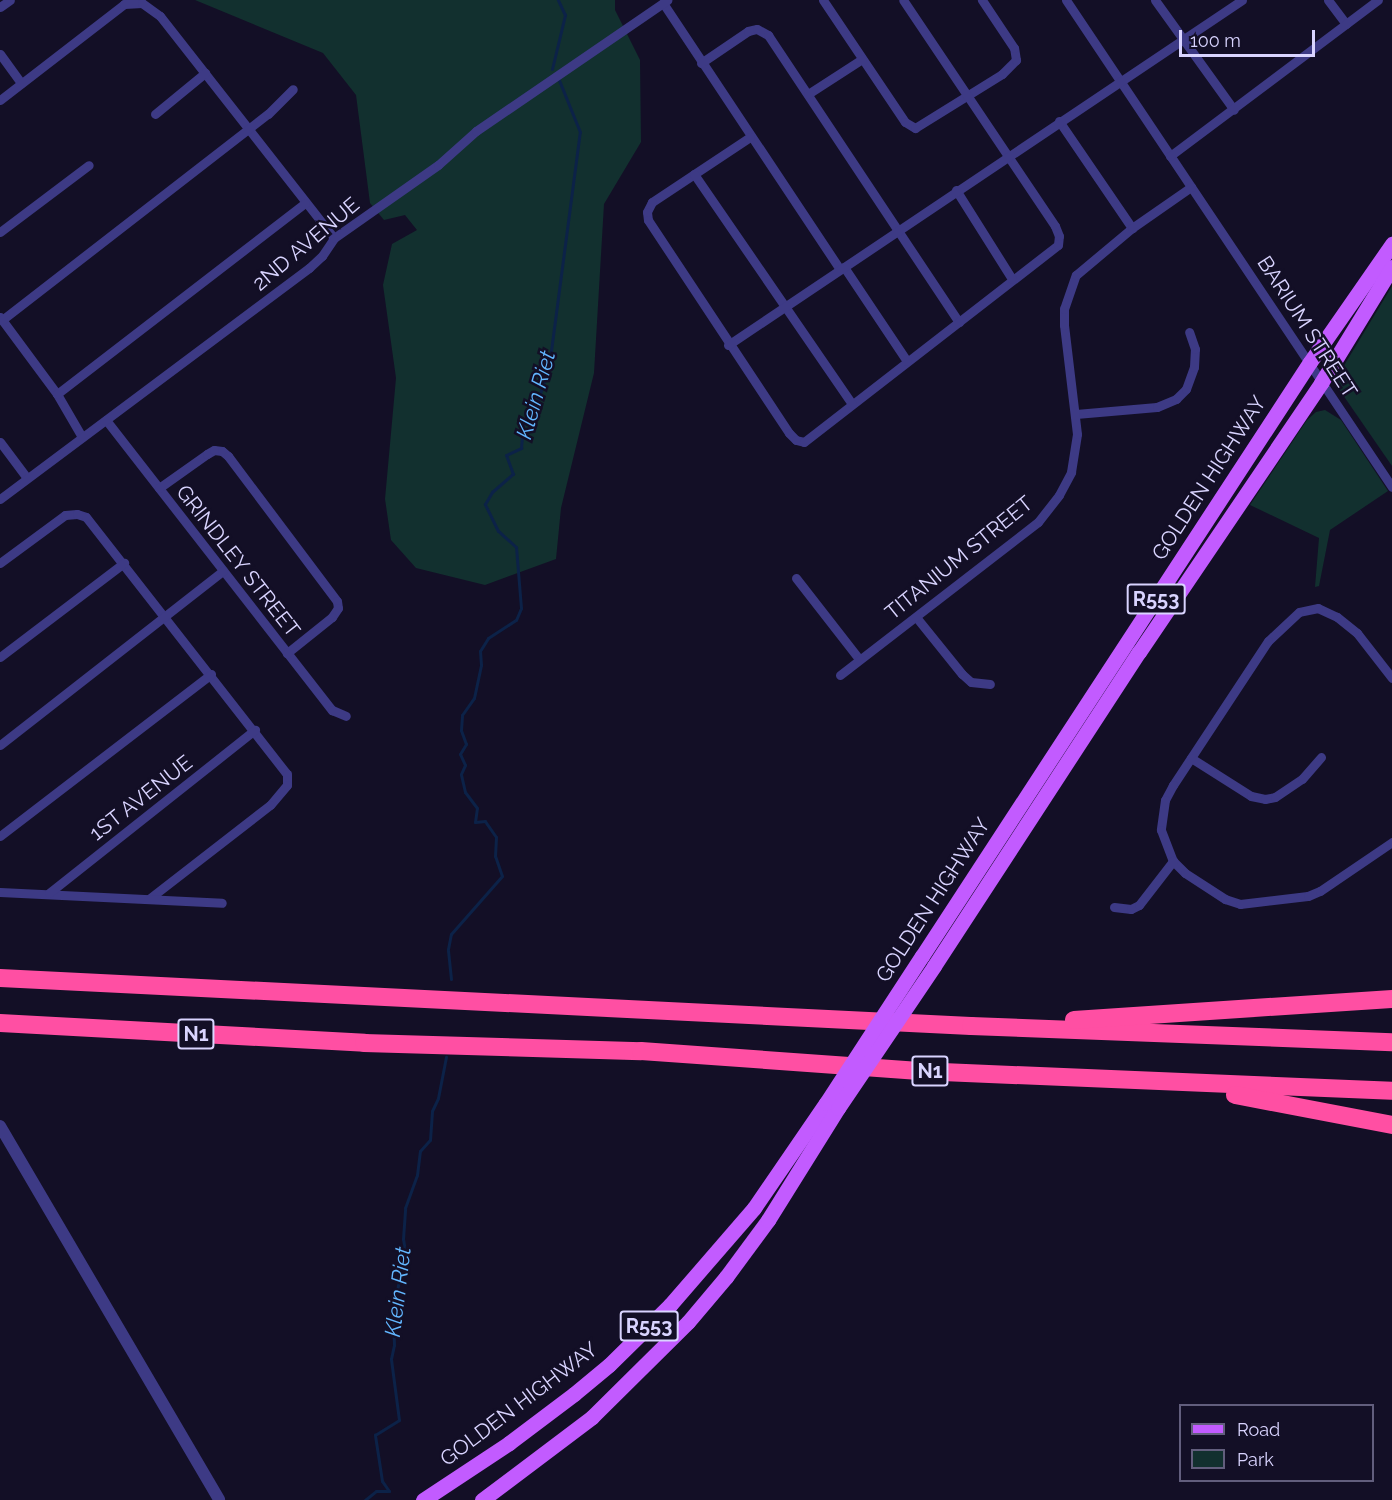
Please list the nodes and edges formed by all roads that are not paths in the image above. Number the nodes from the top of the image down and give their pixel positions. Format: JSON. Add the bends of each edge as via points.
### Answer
{"nodes":[{"id":1,"x":10,"y":0,"type":"edge"},
{"id":2,"x":823,"y":0,"type":"edge"},
{"id":3,"x":903,"y":0,"type":"edge"},
{"id":4,"x":981,"y":0,"type":"edge"},
{"id":5,"x":1066,"y":0,"type":"edge"},
{"id":6,"x":1155,"y":0,"type":"edge"},
{"id":7,"x":1328,"y":0,"type":"edge"},
{"id":8,"x":1378,"y":0,"type":"edge"},
{"id":9,"x":665,"y":1,"type":"edge"},
{"id":10,"x":1236,"y":1,"type":"edge"},
{"id":11,"x":0,"y":7,"type":"edge"},
{"id":12,"x":1346,"y":24,"type":"junction"},
{"id":13,"x":1182,"y":38,"type":"junction"},
{"id":14,"x":0,"y":54,"type":"edge"},
{"id":15,"x":862,"y":59,"type":"junction"},
{"id":16,"x":701,"y":63,"type":"junction"},
{"id":17,"x":206,"y":73,"type":"junction"},
{"id":18,"x":1119,"y":80,"type":"junction"},
{"id":19,"x":21,"y":83,"type":"junction"},
{"id":20,"x":293,"y":89,"type":"dead end"},
{"id":21,"x":808,"y":94,"type":"junction"},
{"id":22,"x":967,"y":98,"type":"junction"},
{"id":23,"x":0,"y":100,"type":"edge"},
{"id":24,"x":1233,"y":110,"type":"junction"},
{"id":25,"x":155,"y":114,"type":"dead end"},
{"id":26,"x":1059,"y":121,"type":"junction"},
{"id":27,"x":247,"y":128,"type":"junction"},
{"id":28,"x":750,"y":137,"type":"junction"},
{"id":29,"x":1170,"y":156,"type":"junction"},
{"id":30,"x":1006,"y":157,"type":"junction"},
{"id":31,"x":89,"y":165,"type":"dead end"},
{"id":32,"x":694,"y":174,"type":"junction"},
{"id":33,"x":1191,"y":187,"type":"junction"},
{"id":34,"x":956,"y":190,"type":"junction"},
{"id":35,"x":305,"y":203,"type":"junction"},
{"id":36,"x":1132,"y":228,"type":"junction"},
{"id":37,"x":899,"y":229,"type":"junction"},
{"id":38,"x":0,"y":232,"type":"edge"},
{"id":39,"x":334,"y":238,"type":"junction"},
{"id":40,"x":1392,"y":244,"type":"edge"},
{"id":41,"x":1392,"y":267,"type":"edge"},
{"id":42,"x":842,"y":268,"type":"junction"},
{"id":43,"x":1012,"y":279,"type":"junction"},
{"id":44,"x":784,"y":307,"type":"junction"},
{"id":45,"x":1,"y":319,"type":"edge"},
{"id":46,"x":959,"y":322,"type":"junction"},
{"id":47,"x":1189,"y":332,"type":"dead end"},
{"id":48,"x":728,"y":345,"type":"junction"},
{"id":49,"x":907,"y":361,"type":"junction"},
{"id":50,"x":1310,"y":362,"type":"junction"},
{"id":51,"x":1321,"y":383,"type":"junction"},
{"id":52,"x":57,"y":394,"type":"junction"},
{"id":53,"x":852,"y":404,"type":"junction"},
{"id":54,"x":1076,"y":414,"type":"junction"},
{"id":55,"x":106,"y":420,"type":"junction"},
{"id":56,"x":82,"y":437,"type":"junction"},
{"id":57,"x":0,"y":442,"type":"edge"},
{"id":58,"x":27,"y":478,"type":"junction"},
{"id":59,"x":159,"y":488,"type":"junction"},
{"id":60,"x":1392,"y":488,"type":"edge"},
{"id":61,"x":0,"y":499,"type":"edge"},
{"id":62,"x":0,"y":563,"type":"edge"},
{"id":63,"x":124,"y":563,"type":"junction"},
{"id":64,"x":223,"y":571,"type":"junction"},
{"id":65,"x":796,"y":578,"type":"dead end"},
{"id":66,"x":166,"y":616,"type":"junction"},
{"id":67,"x":916,"y":617,"type":"junction"},
{"id":68,"x":287,"y":653,"type":"junction"},
{"id":69,"x":0,"y":657,"type":"edge"},
{"id":70,"x":859,"y":659,"type":"junction"},
{"id":71,"x":211,"y":674,"type":"junction"},
{"id":72,"x":840,"y":675,"type":"dead end"},
{"id":73,"x":1392,"y":678,"type":"edge"},
{"id":74,"x":990,"y":684,"type":"dead end"},
{"id":75,"x":346,"y":716,"type":"dead end"},
{"id":76,"x":255,"y":730,"type":"junction"},
{"id":77,"x":0,"y":745,"type":"edge"},
{"id":78,"x":1321,"y":757,"type":"dead end"},
{"id":79,"x":1191,"y":758,"type":"junction"},
{"id":80,"x":0,"y":836,"type":"edge"},
{"id":81,"x":1392,"y":842,"type":"edge"},
{"id":82,"x":1173,"y":861,"type":"junction"},
{"id":83,"x":0,"y":892,"type":"edge"},
{"id":84,"x":49,"y":894,"type":"junction"},
{"id":85,"x":149,"y":899,"type":"junction"},
{"id":86,"x":222,"y":903,"type":"dead end"},
{"id":87,"x":1113,"y":907,"type":"dead end"},
{"id":88,"x":0,"y":978,"type":"edge"},
{"id":89,"x":1392,"y":999,"type":"edge"},
{"id":90,"x":0,"y":1023,"type":"edge"},
{"id":91,"x":971,"y":1026,"type":"junction"},
{"id":92,"x":1392,"y":1042,"type":"edge"},
{"id":93,"x":983,"y":1073,"type":"junction"},
{"id":94,"x":1392,"y":1091,"type":"edge"},
{"id":95,"x":832,"y":1105,"type":"junction"},
{"id":96,"x":1392,"y":1125,"type":"edge"},
{"id":97,"x":0,"y":1126,"type":"edge"},
{"id":98,"x":219,"y":1500,"type":"edge"},
{"id":99,"x":423,"y":1500,"type":"edge"},
{"id":100,"x":482,"y":1500,"type":"edge"}],
"edges":[{"from":1,"to":11,"type":"street"},
{"from":2,"to":15,"type":"street"},
{"from":3,"to":22,"type":"street"},
{"from":4,"to":22,"type":"street","via":[[1014,48],[1016,60]]},
{"from":5,"to":18,"type":"street","name":"BARIUM STREET"},
{"from":6,"to":13,"type":"street"},
{"from":7,"to":12,"type":"street"},
{"from":8,"to":12,"type":"street"},
{"from":9,"to":16,"type":"street"},
{"from":9,"to":39,"type":"street","name":"2ND AVENUE","via":[[492,119],[438,165]]},
{"from":10,"to":13,"type":"street"},
{"from":12,"to":24,"type":"street"},
{"from":13,"to":18,"type":"street"},
{"from":13,"to":24,"type":"street"},
{"from":14,"to":19,"type":"street"},
{"from":15,"to":21,"type":"street"},
{"from":15,"to":22,"type":"street","via":[[912,128]]},
{"from":16,"to":21,"type":"street","via":[[748,32],[762,31]]},
{"from":16,"to":28,"type":"street"},
{"from":17,"to":19,"type":"street","via":[[160,16],[142,3],[124,4]]},
{"from":17,"to":25,"type":"street"},
{"from":17,"to":27,"type":"street"},
{"from":18,"to":26,"type":"street"},
{"from":18,"to":29,"type":"street","name":"BARIUM STREET"},
{"from":19,"to":23,"type":"street"},
{"from":20,"to":27,"type":"street"},
{"from":21,"to":37,"type":"street"},
{"from":22,"to":30,"type":"street"},
{"from":24,"to":29,"type":"street"},
{"from":26,"to":30,"type":"street"},
{"from":26,"to":36,"type":"street"},
{"from":27,"to":35,"type":"street"},
{"from":27,"to":45,"type":"street"},
{"from":28,"to":32,"type":"street"},
{"from":28,"to":42,"type":"street"},
{"from":29,"to":33,"type":"street","name":"BARIUM STREET"},
{"from":30,"to":34,"type":"street"},
{"from":30,"to":43,"type":"street","via":[[1055,226],[1059,240],[1055,249]]},
{"from":31,"to":38,"type":"street"},
{"from":32,"to":44,"type":"street"},
{"from":32,"to":48,"type":"street","via":[[652,202],[648,220]]},
{"from":33,"to":36,"type":"street","name":"TITANIUM STREET"},
{"from":33,"to":50,"type":"street","name":"BARIUM STREET"},
{"from":34,"to":37,"type":"street"},
{"from":34,"to":43,"type":"street"},
{"from":35,"to":39,"type":"street"},
{"from":35,"to":52,"type":"street"},
{"from":36,"to":54,"type":"street","name":"TITANIUM STREET","via":[[1076,275],[1068,293],[1064,325]]},
{"from":37,"to":42,"type":"street"},
{"from":37,"to":46,"type":"street"},
{"from":39,"to":55,"type":"street","name":"2ND AVENUE","via":[[309,268]]},
{"from":40,"to":50,"type":"main road","name":"GOLDEN HIGHWAY","number":"R553"},
{"from":41,"to":51,"type":"main road","name":"GOLDEN HIGHWAY","number":"R553"},
{"from":42,"to":44,"type":"street"},
{"from":42,"to":49,"type":"street"},
{"from":43,"to":46,"type":"street"},
{"from":44,"to":48,"type":"street"},
{"from":44,"to":53,"type":"street"},
{"from":45,"to":52,"type":"street"},
{"from":46,"to":49,"type":"street"},
{"from":47,"to":54,"type":"street","via":[[1195,350],[1194,367],[1186,388],[1176,399],[1157,407]]},
{"from":48,"to":53,"type":"street","via":[[796,440],[808,440]]},
{"from":49,"to":53,"type":"street"},
{"from":50,"to":51,"type":"street","name":"BARIUM STREET"},
{"from":50,"to":95,"type":"main road","name":"GOLDEN HIGHWAY","number":"R553","bridge":true,"via":[[922,956]]},
{"from":51,"to":60,"type":"street","name":"BARIUM STREET"},
{"from":51,"to":95,"type":"main road","name":"GOLDEN HIGHWAY","number":"R553","bridge":true,"via":[[934,966]]},
{"from":52,"to":56,"type":"street"},
{"from":54,"to":67,"type":"street","name":"TITANIUM STREET","via":[[1071,472],[1038,522]]},
{"from":55,"to":56,"type":"street","name":"2ND AVENUE"},
{"from":55,"to":59,"type":"street","name":"GRINDLEY STREET"},
{"from":56,"to":58,"type":"street","name":"2ND AVENUE"},
{"from":57,"to":58,"type":"street"},
{"from":58,"to":61,"type":"street","name":"2ND AVENUE"},
{"from":59,"to":64,"type":"street","name":"GRINDLEY STREET"},
{"from":59,"to":68,"type":"street","via":[[207,454],[222,451],[334,595],[338,608],[332,617]]},
{"from":62,"to":63,"type":"street","via":[[59,518],[70,514],[86,517]]},
{"from":63,"to":66,"type":"street"},
{"from":63,"to":69,"type":"street"},
{"from":64,"to":66,"type":"street"},
{"from":64,"to":68,"type":"street","name":"GRINDLEY STREET"},
{"from":65,"to":70,"type":"street"},
{"from":66,"to":71,"type":"street"},
{"from":66,"to":77,"type":"street"},
{"from":67,"to":70,"type":"street","name":"TITANIUM STREET"},
{"from":67,"to":74,"type":"street","via":[[962,674],[971,682]]},
{"from":68,"to":75,"type":"street","name":"GRINDLEY STREET","via":[[332,710]]},
{"from":70,"to":72,"type":"street","name":"TITANIUM STREET"},
{"from":71,"to":76,"type":"street"},
{"from":71,"to":80,"type":"street"},
{"from":73,"to":79,"type":"street","via":[[1357,633],[1337,617],[1318,608],[1299,612],[1268,640]]},
{"from":76,"to":84,"type":"street","name":"1ST AVENUE"},
{"from":76,"to":85,"type":"street","via":[[282,765],[287,786],[270,805]]},
{"from":78,"to":79,"type":"street","via":[[1302,779],[1265,799],[1251,796]]},
{"from":79,"to":82,"type":"street","via":[[1165,800],[1162,812],[1161,830]]},
{"from":81,"to":82,"type":"street","via":[[1320,891],[1260,903],[1240,904],[1224,899]]},
{"from":82,"to":87,"type":"street","via":[[1139,905],[1131,909]]},
{"from":83,"to":84,"type":"street"},
{"from":84,"to":85,"type":"street"},
{"from":85,"to":86,"type":"street"},
{"from":88,"to":91,"type":"highway","number":"N1"},
{"from":89,"to":91,"type":"highway"},
{"from":90,"to":93,"type":"highway","number":"N1","via":[[364,1043],[640,1051]]},
{"from":91,"to":92,"type":"highway","number":"N1"},
{"from":93,"to":94,"type":"highway","number":"N1"},
{"from":93,"to":96,"type":"highway","via":[[1256,1097]]},
{"from":95,"to":99,"type":"main road","name":"GOLDEN HIGHWAY","number":"R553","via":[[754,1208],[670,1305],[609,1365],[509,1443]]},
{"from":95,"to":100,"type":"main road","name":"GOLDEN HIGHWAY","number":"R553","via":[[768,1220],[688,1322],[592,1417]]},
{"from":97,"to":98,"type":"street"}]}
